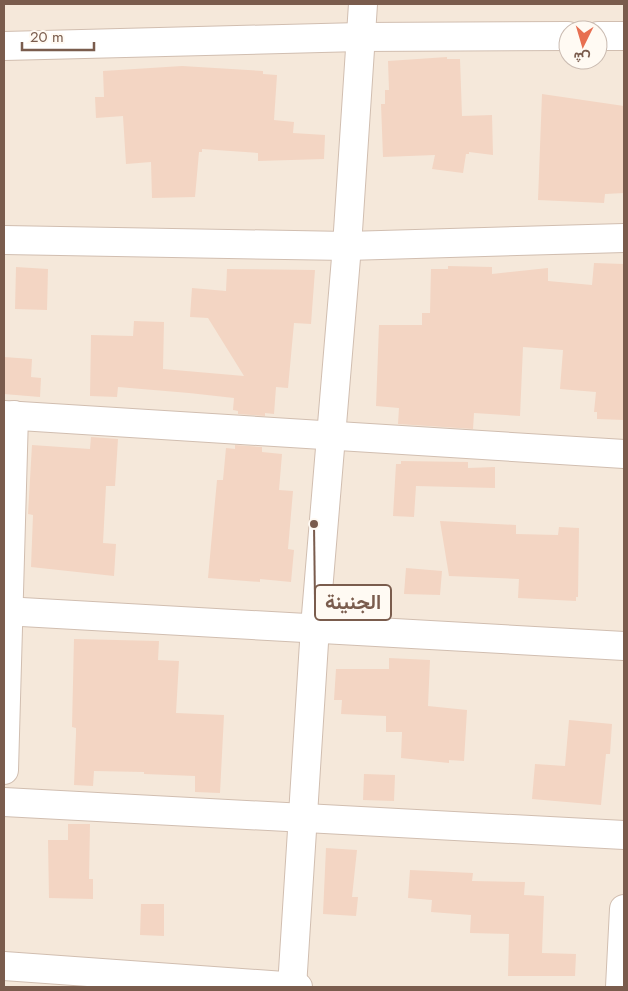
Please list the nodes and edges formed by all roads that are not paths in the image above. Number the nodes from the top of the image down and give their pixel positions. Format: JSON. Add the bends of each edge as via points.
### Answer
{"nodes":[{"id":1,"x":363,"y":4,"type":"edge"},
{"id":2,"x":558,"y":36,"type":"edge"},
{"id":3,"x":608,"y":36,"type":"edge"},
{"id":4,"x":624,"y":36,"type":"edge"},
{"id":5,"x":360,"y":37,"type":"junction"},
{"id":6,"x":4,"y":46,"type":"edge"},
{"id":7,"x":624,"y":238,"type":"edge"},
{"id":8,"x":4,"y":240,"type":"edge"},
{"id":9,"x":347,"y":246,"type":"junction"},
{"id":10,"x":9,"y":415,"type":"edge"},
{"id":11,"x":330,"y":435,"type":"junction"},
{"id":12,"x":624,"y":454,"type":"edge"},
{"id":13,"x":6,"y":612,"type":"edge"},
{"id":14,"x":315,"y":627,"type":"junction"},
{"id":15,"x":624,"y":646,"type":"edge"},
{"id":16,"x":4,"y":770,"type":"edge"},
{"id":17,"x":4,"y":802,"type":"edge"},
{"id":18,"x":305,"y":818,"type":"junction"},
{"id":19,"x":624,"y":835,"type":"edge"},
{"id":20,"x":624,"y":909,"type":"edge"},
{"id":21,"x":4,"y":966,"type":"edge"},
{"id":22,"x":292,"y":987,"type":"edge"},
{"id":23,"x":298,"y":987,"type":"edge"},
{"id":24,"x":620,"y":987,"type":"edge"}],
"edges":[{"from":1,"to":5,"type":"street"},
{"from":2,"to":5,"type":"street"},
{"from":3,"to":4,"type":"street"},
{"from":5,"to":6,"type":"street"},
{"from":5,"to":9,"type":"street"},
{"from":7,"to":9,"type":"street"},
{"from":8,"to":9,"type":"street"},
{"from":9,"to":11,"type":"street"},
{"from":10,"to":11,"type":"street"},
{"from":10,"to":13,"type":"street"},
{"from":11,"to":12,"type":"street"},
{"from":11,"to":14,"type":"street"},
{"from":13,"to":14,"type":"street"},
{"from":13,"to":16,"type":"street"},
{"from":14,"to":15,"type":"street"},
{"from":14,"to":18,"type":"street"},
{"from":17,"to":18,"type":"street"},
{"from":18,"to":19,"type":"street"},
{"from":18,"to":22,"type":"street"},
{"from":20,"to":24,"type":"street"},
{"from":21,"to":22,"type":"street"},
{"from":22,"to":23,"type":"street"}]}
